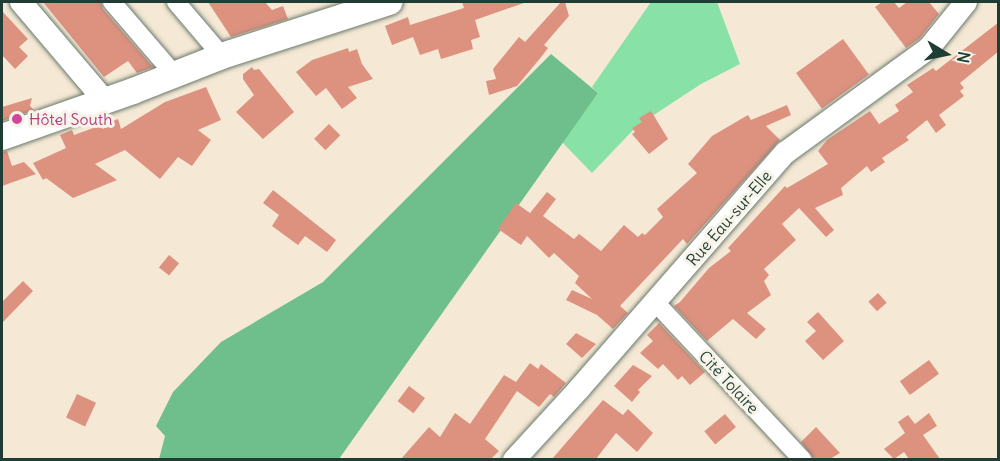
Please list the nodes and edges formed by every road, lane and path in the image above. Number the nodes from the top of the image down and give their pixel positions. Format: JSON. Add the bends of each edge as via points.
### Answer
{"nodes":[{"id":1,"x":21,"y":2,"type":"edge"},
{"id":2,"x":112,"y":2,"type":"edge"},
{"id":3,"x":176,"y":2,"type":"edge"},
{"id":4,"x":389,"y":2,"type":"edge"},
{"id":5,"x":966,"y":2,"type":"edge"},
{"id":6,"x":222,"y":56,"type":"junction"},
{"id":7,"x":174,"y":74,"type":"junction"},
{"id":8,"x":105,"y":101,"type":"junction"},
{"id":9,"x":2,"y":137,"type":"edge"},
{"id":10,"x":656,"y":302,"type":"junction"},
{"id":11,"x":514,"y":459,"type":"edge"},
{"id":12,"x":803,"y":459,"type":"edge"}],
"edges":[{"from":1,"to":8,"type":"street"},
{"from":2,"to":7,"type":"street"},
{"from":3,"to":6,"type":"street"},
{"from":4,"to":6,"type":"main road"},
{"from":5,"to":10,"type":"street","name":"Rue Eau-sur-Elle","via":[[929,48],[785,153]]},
{"from":6,"to":7,"type":"main road"},
{"from":7,"to":8,"type":"main road"},
{"from":8,"to":9,"type":"main road"},
{"from":10,"to":11,"type":"street","name":"Rue Eau-sur-Elle"},
{"from":10,"to":12,"type":"street","name":"Cité Tolaire"}]}
